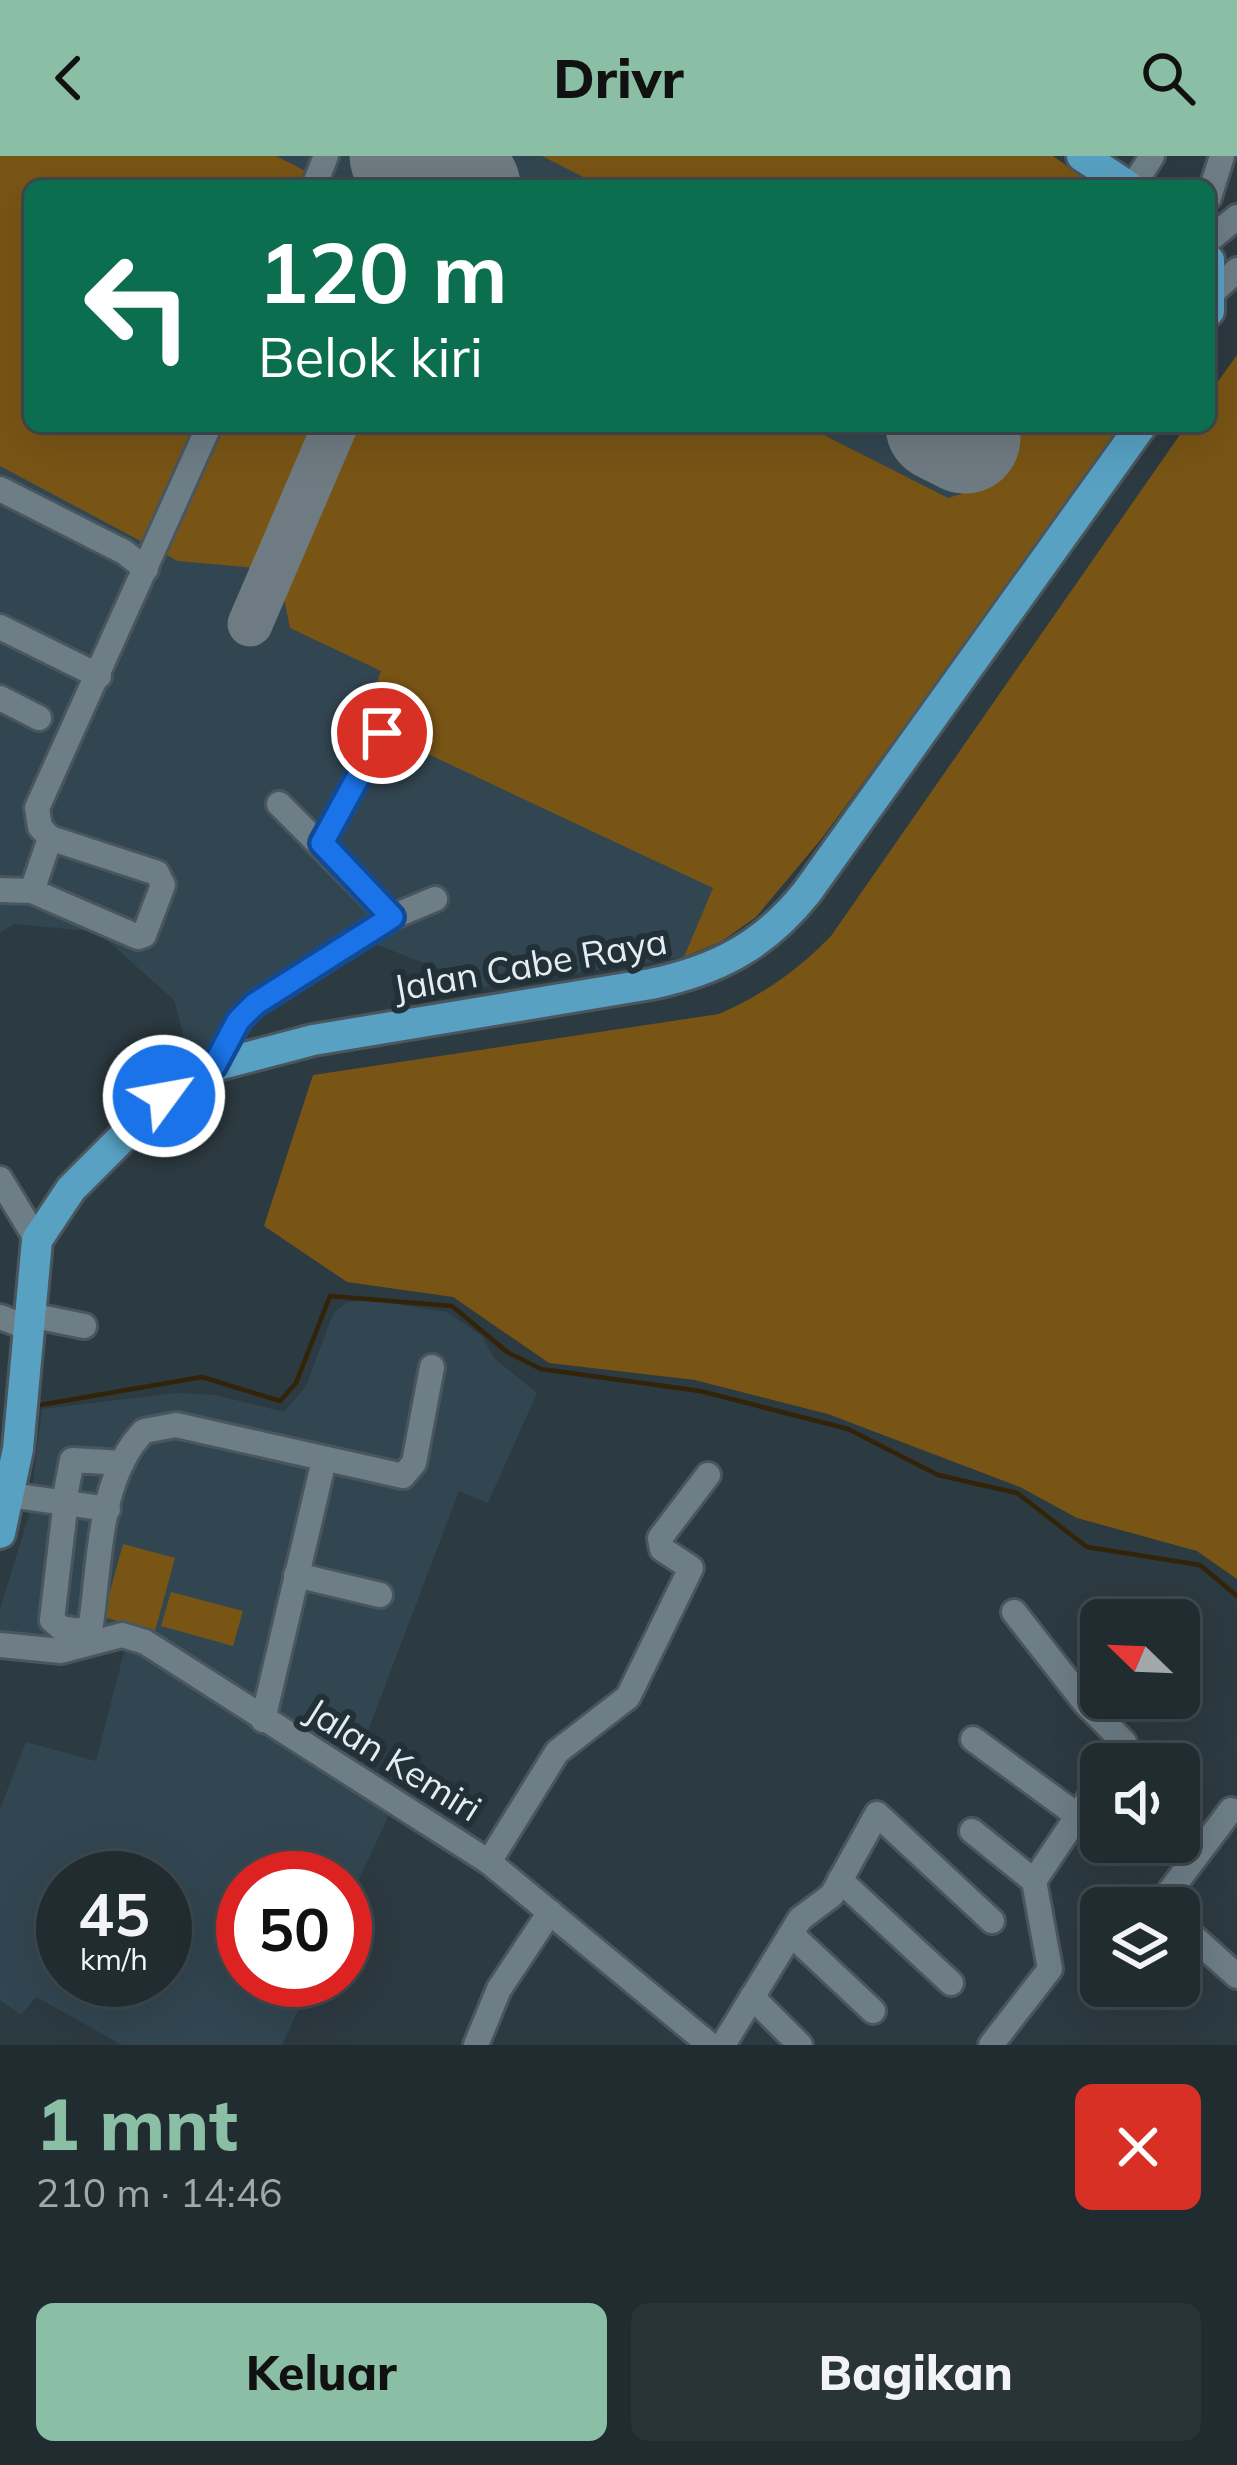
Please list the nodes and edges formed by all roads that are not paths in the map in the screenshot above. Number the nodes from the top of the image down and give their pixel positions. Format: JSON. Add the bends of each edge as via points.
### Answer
{"nodes":[{"id":1,"x":1082,"y":156,"type":"edge"},
{"id":2,"x":1121,"y":180,"type":"edge"},
{"id":3,"x":1237,"y":217,"type":"edge"},
{"id":4,"x":1218,"y":273,"type":"edge"},
{"id":5,"x":206,"y":432,"type":"edge"},
{"id":6,"x":1137,"y":432,"type":"edge"},
{"id":7,"x":0,"y":489,"type":"edge"},
{"id":8,"x":146,"y":569,"type":"junction"},
{"id":9,"x":0,"y":627,"type":"edge"},
{"id":10,"x":99,"y":676,"type":"junction"},
{"id":11,"x":0,"y":698,"type":"edge"},
{"id":12,"x":39,"y":718,"type":"dead end"},
{"id":13,"x":382,"y":733,"type":"dead end"},
{"id":14,"x":278,"y":804,"type":"dead end"},
{"id":15,"x":50,"y":838,"type":"junction"},
{"id":16,"x":322,"y":843,"type":"junction"},
{"id":17,"x":0,"y":890,"type":"edge"},
{"id":18,"x":32,"y":891,"type":"junction"},
{"id":19,"x":435,"y":899,"type":"dead end"},
{"id":20,"x":392,"y":917,"type":"junction"},
{"id":21,"x":214,"y":1066,"type":"junction"},
{"id":22,"x":0,"y":1179,"type":"edge"},
{"id":23,"x":37,"y":1240,"type":"junction"},
{"id":24,"x":20,"y":1320,"type":"edge"},
{"id":25,"x":84,"y":1326,"type":"dead end"},
{"id":26,"x":432,"y":1367,"type":"dead end"},
{"id":27,"x":324,"y":1460,"type":"junction"},
{"id":28,"x":122,"y":1462,"type":"junction"},
{"id":29,"x":708,"y":1475,"type":"dead end"},
{"id":30,"x":64,"y":1510,"type":"junction"},
{"id":31,"x":6,"y":1512,"type":"edge"},
{"id":32,"x":106,"y":1516,"type":"junction"},
{"id":33,"x":296,"y":1575,"type":"junction"},
{"id":34,"x":380,"y":1595,"type":"dead end"},
{"id":35,"x":1014,"y":1612,"type":"dead end"},
{"id":36,"x":0,"y":1645,"type":"edge"},
{"id":37,"x":263,"y":1720,"type":"junction"},
{"id":38,"x":973,"y":1739,"type":"dead end"},
{"id":39,"x":1123,"y":1743,"type":"edge"},
{"id":40,"x":1231,"y":1810,"type":"dead end"},
{"id":41,"x":1080,"y":1813,"type":"edge"},
{"id":42,"x":1078,"y":1816,"type":"junction"},
{"id":43,"x":972,"y":1831,"type":"dead end"},
{"id":44,"x":489,"y":1862,"type":"junction"},
{"id":45,"x":840,"y":1880,"type":"junction"},
{"id":46,"x":1034,"y":1881,"type":"junction"},
{"id":47,"x":1173,"y":1887,"type":"edge"},
{"id":48,"x":550,"y":1912,"type":"junction"},
{"id":49,"x":992,"y":1921,"type":"dead end"},
{"id":50,"x":791,"y":1934,"type":"junction"},
{"id":51,"x":1200,"y":1943,"type":"edge"},
{"id":52,"x":1237,"y":1976,"type":"edge"},
{"id":53,"x":951,"y":1983,"type":"dead end"},
{"id":54,"x":752,"y":1997,"type":"junction"},
{"id":55,"x":873,"y":2011,"type":"dead end"},
{"id":56,"x":698,"y":2041,"type":"edge"},
{"id":57,"x":476,"y":2045,"type":"edge"},
{"id":58,"x":723,"y":2045,"type":"edge"},
{"id":59,"x":800,"y":2045,"type":"edge"},
{"id":60,"x":992,"y":2045,"type":"edge"}],
"edges":[{"from":1,"to":2,"type":"main road"},
{"from":3,"to":4,"type":"street"},
{"from":5,"to":8,"type":"street"},
{"from":6,"to":21,"type":"main road","name":"Jalan Cabe Raya","via":[[807,892],[737,956],[651,985],[313,1040]]},
{"from":7,"to":8,"type":"street"},
{"from":8,"to":10,"type":"street"},
{"from":9,"to":10,"type":"street"},
{"from":10,"to":15,"type":"street","via":[[37,808]]},
{"from":11,"to":12,"type":"street"},
{"from":13,"to":16,"type":"street"},
{"from":14,"to":16,"type":"street"},
{"from":15,"to":18,"type":"street"},
{"from":15,"to":18,"type":"street","via":[[157,873],[163,884],[138,937]]},
{"from":16,"to":20,"type":"street"},
{"from":17,"to":18,"type":"street"},
{"from":19,"to":20,"type":"street"},
{"from":20,"to":21,"type":"street","via":[[255,1004]]},
{"from":21,"to":23,"type":"main road","name":"Jalan Cabe Raya","via":[[164,1096],[113,1143]]},
{"from":22,"to":23,"type":"street"},
{"from":23,"to":24,"type":"main road","name":"Jalan Cabe Raya"},
{"from":24,"to":25,"type":"street"},
{"from":24,"to":31,"type":"main road","name":"Jalan Cabe Raya","via":[[21,1412]]},
{"from":26,"to":27,"type":"street","via":[[411,1472]]},
{"from":27,"to":28,"type":"street","via":[[176,1425],[144,1432]]},
{"from":27,"to":33,"type":"street"},
{"from":28,"to":30,"type":"street","via":[[72,1460]]},
{"from":28,"to":32,"type":"street"},
{"from":29,"to":44,"type":"street","via":[[660,1538],[662,1549],[691,1568],[634,1686],[557,1752]]},
{"from":30,"to":31,"type":"street"},
{"from":30,"to":32,"type":"street"},
{"from":30,"to":32,"type":"street","via":[[52,1620],[81,1631],[91,1624]]},
{"from":33,"to":34,"type":"street"},
{"from":33,"to":37,"type":"street"},
{"from":35,"to":39,"type":"street"},
{"from":36,"to":37,"type":"street","name":"Jalan Kemiri","via":[[61,1651],[135,1637]]},
{"from":37,"to":44,"type":"street","name":"Jalan Kemiri"},
{"from":38,"to":42,"type":"street"},
{"from":40,"to":47,"type":"street"},
{"from":41,"to":42,"type":"street"},
{"from":42,"to":46,"type":"street"},
{"from":43,"to":46,"type":"street"},
{"from":44,"to":48,"type":"street","name":"Jalan Kemiri"},
{"from":45,"to":49,"type":"street","via":[[877,1814]]},
{"from":45,"to":50,"type":"street"},
{"from":45,"to":53,"type":"street"},
{"from":46,"to":60,"type":"street","via":[[1050,1969]]},
{"from":48,"to":56,"type":"street","name":"Jalan Kemiri"},
{"from":48,"to":57,"type":"street","via":[[499,1989]]},
{"from":50,"to":54,"type":"street"},
{"from":50,"to":55,"type":"street"},
{"from":51,"to":52,"type":"street"},
{"from":54,"to":58,"type":"street"},
{"from":54,"to":59,"type":"street"}]}
